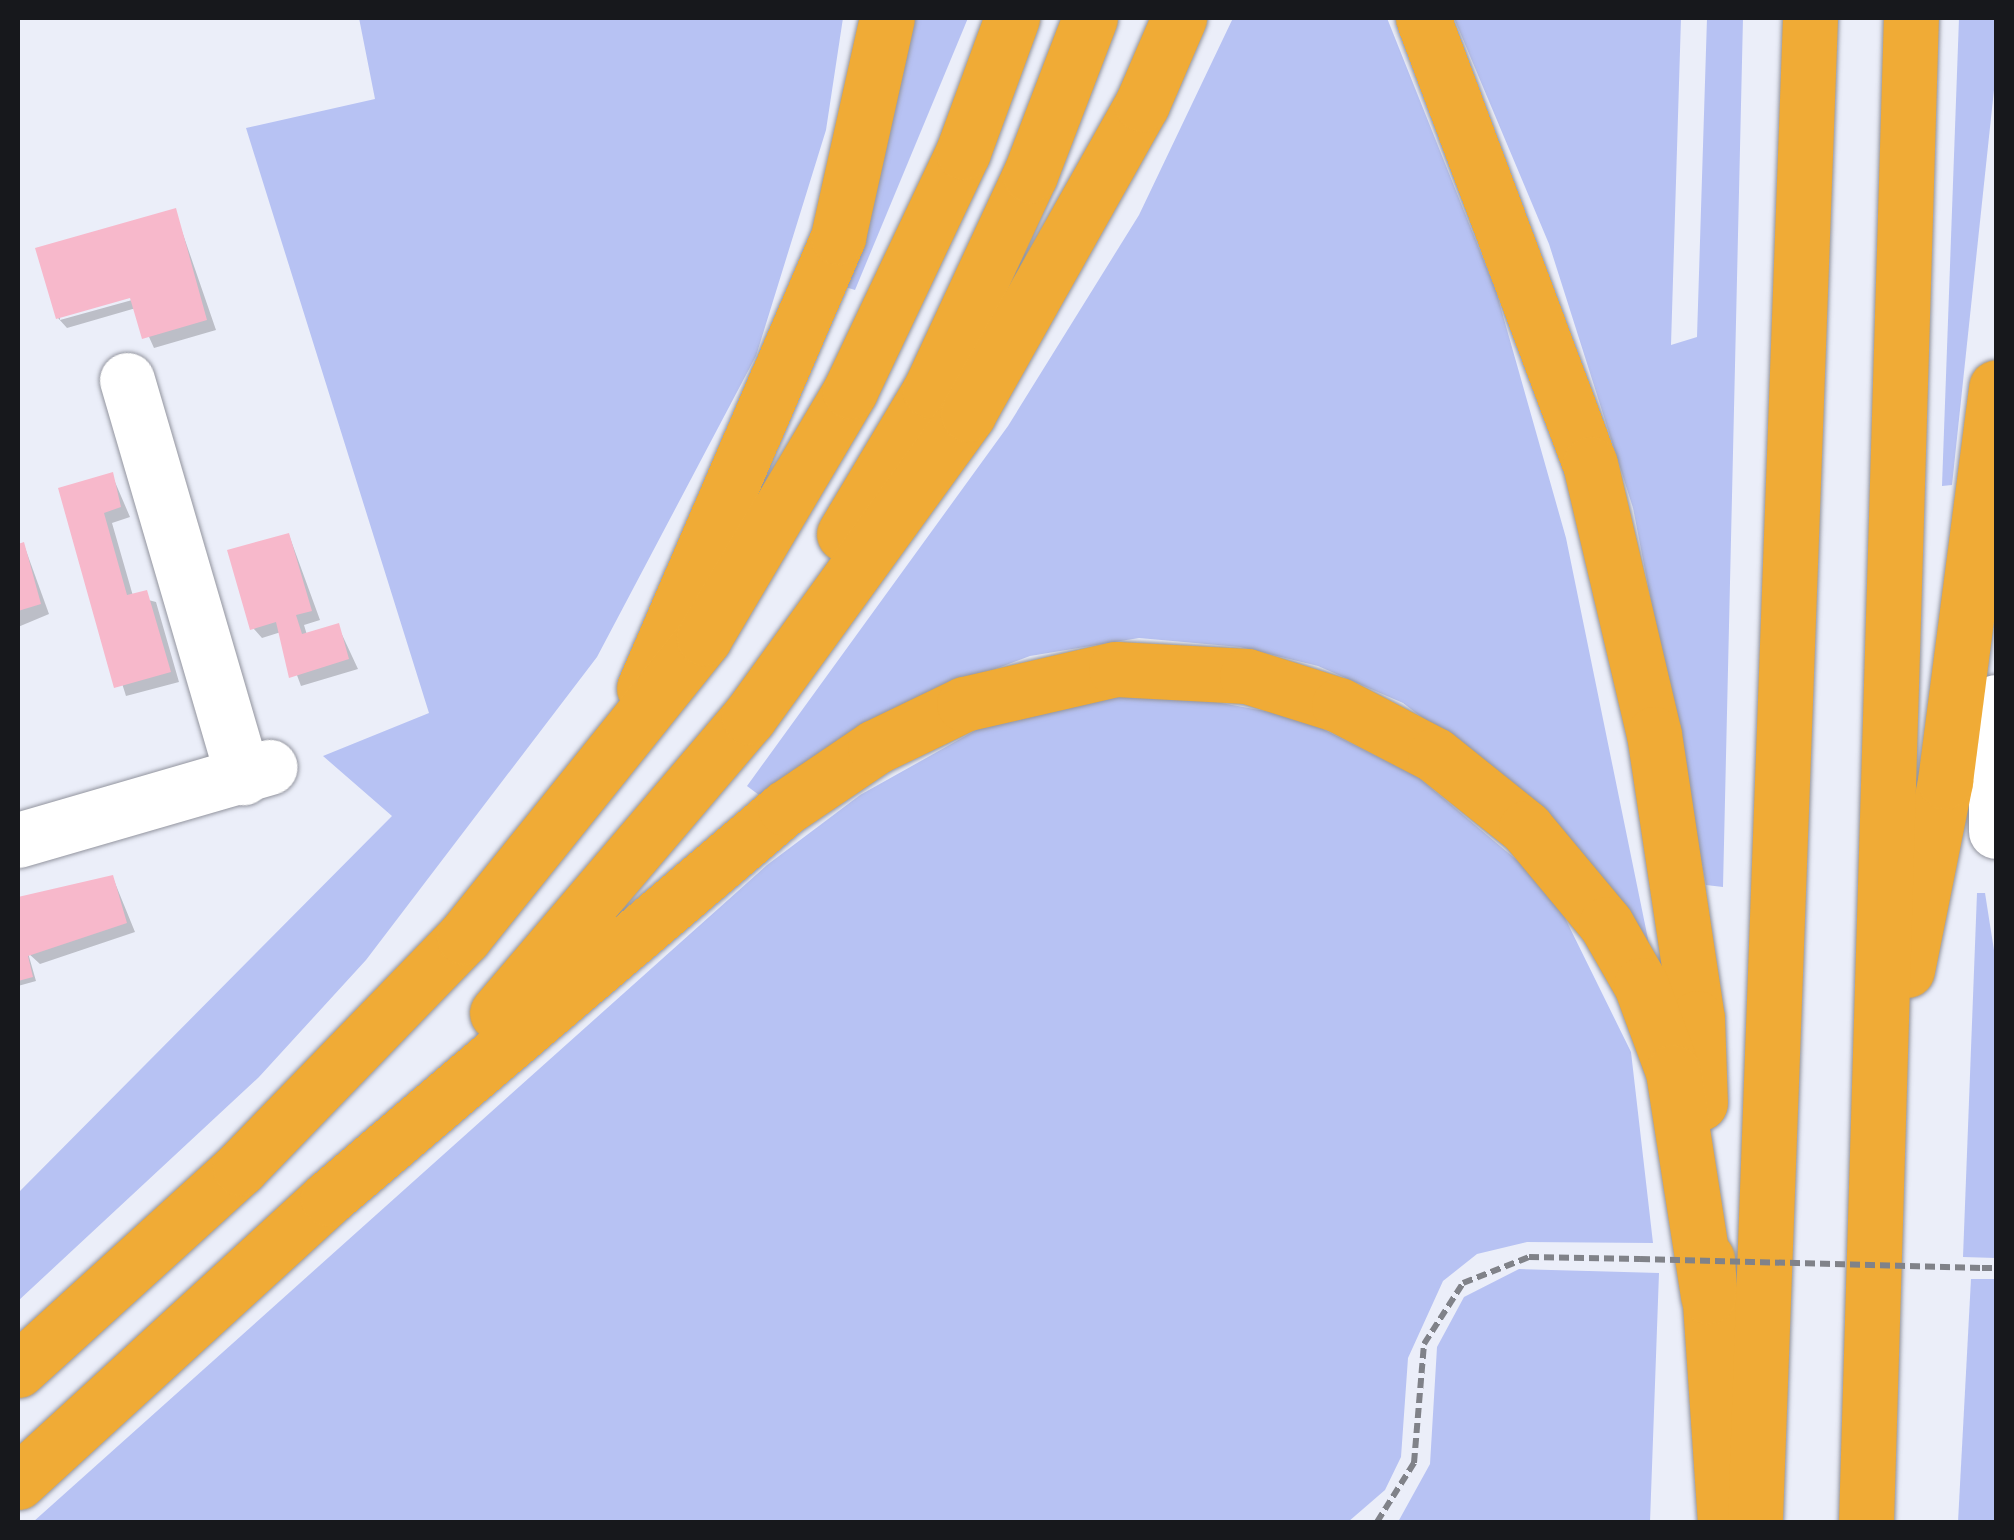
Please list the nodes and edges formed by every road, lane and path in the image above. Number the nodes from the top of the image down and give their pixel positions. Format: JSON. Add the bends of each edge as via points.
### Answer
{"nodes":[{"id":1,"x":887,"y":18,"type":"edge"},
{"id":2,"x":1012,"y":18,"type":"edge"},
{"id":3,"x":1090,"y":18,"type":"edge"},
{"id":4,"x":1179,"y":18,"type":"edge"},
{"id":5,"x":1423,"y":18,"type":"edge"},
{"id":6,"x":1810,"y":18,"type":"edge"},
{"id":7,"x":1912,"y":18,"type":"edge"},
{"id":8,"x":127,"y":380,"type":"dead end"},
{"id":9,"x":1996,"y":387,"type":"edge"},
{"id":10,"x":1996,"y":702,"type":"edge"},
{"id":11,"x":622,"y":749,"type":"junction"},
{"id":12,"x":676,"y":804,"type":"junction"},
{"id":13,"x":1996,"y":831,"type":"edge"},
{"id":14,"x":18,"y":840,"type":"edge"},
{"id":15,"x":1876,"y":1124,"type":"junction"},
{"id":16,"x":328,"y":1198,"type":"junction"},
{"id":17,"x":1996,"y":1268,"type":"edge"},
{"id":18,"x":1708,"y":1296,"type":"junction"},
{"id":19,"x":18,"y":1370,"type":"edge"},
{"id":20,"x":18,"y":1482,"type":"edge"},
{"id":21,"x":1377,"y":1522,"type":"edge"},
{"id":22,"x":1725,"y":1522,"type":"edge"},
{"id":23,"x":1754,"y":1522,"type":"edge"},
{"id":24,"x":1866,"y":1522,"type":"edge"}],
"edges":[{"from":1,"to":11,"type":"highway","via":[[838,237],[787,370],[677,597]]},
{"from":2,"to":11,"type":"highway","via":[[964,152],[850,392],[704,638]]},
{"from":3,"to":12,"type":"highway","via":[[1030,175],[930,390]]},
{"from":4,"to":12,"type":"highway","via":[[1142,104],[968,414],[824,620]]},
{"from":5,"to":18,"type":"highway","via":[[1590,464],[1654,734],[1697,1018]]},
{"from":6,"to":23,"type":"highway"},
{"from":7,"to":15,"type":"highway"},
{"from":8,"to":14,"type":"street","via":[[256,772]]},
{"from":9,"to":15,"type":"highway","via":[[1945,781]]},
{"from":10,"to":13,"type":"street"},
{"from":11,"to":19,"type":"highway","via":[[353,1054]]},
{"from":12,"to":16,"type":"highway"},
{"from":15,"to":24,"type":"highway"},
{"from":16,"to":18,"type":"highway","via":[[682,892],[875,747],[1044,679],[1201,670],[1289,686],[1389,728],[1479,786],[1569,875],[1641,985],[1673,1072]]},
{"from":16,"to":20,"type":"highway"},
{"from":17,"to":21,"type":"path","bridge":true,"via":[[1506,1261],[1454,1292],[1424,1344],[1414,1463]]},
{"from":18,"to":22,"type":"highway"}]}
